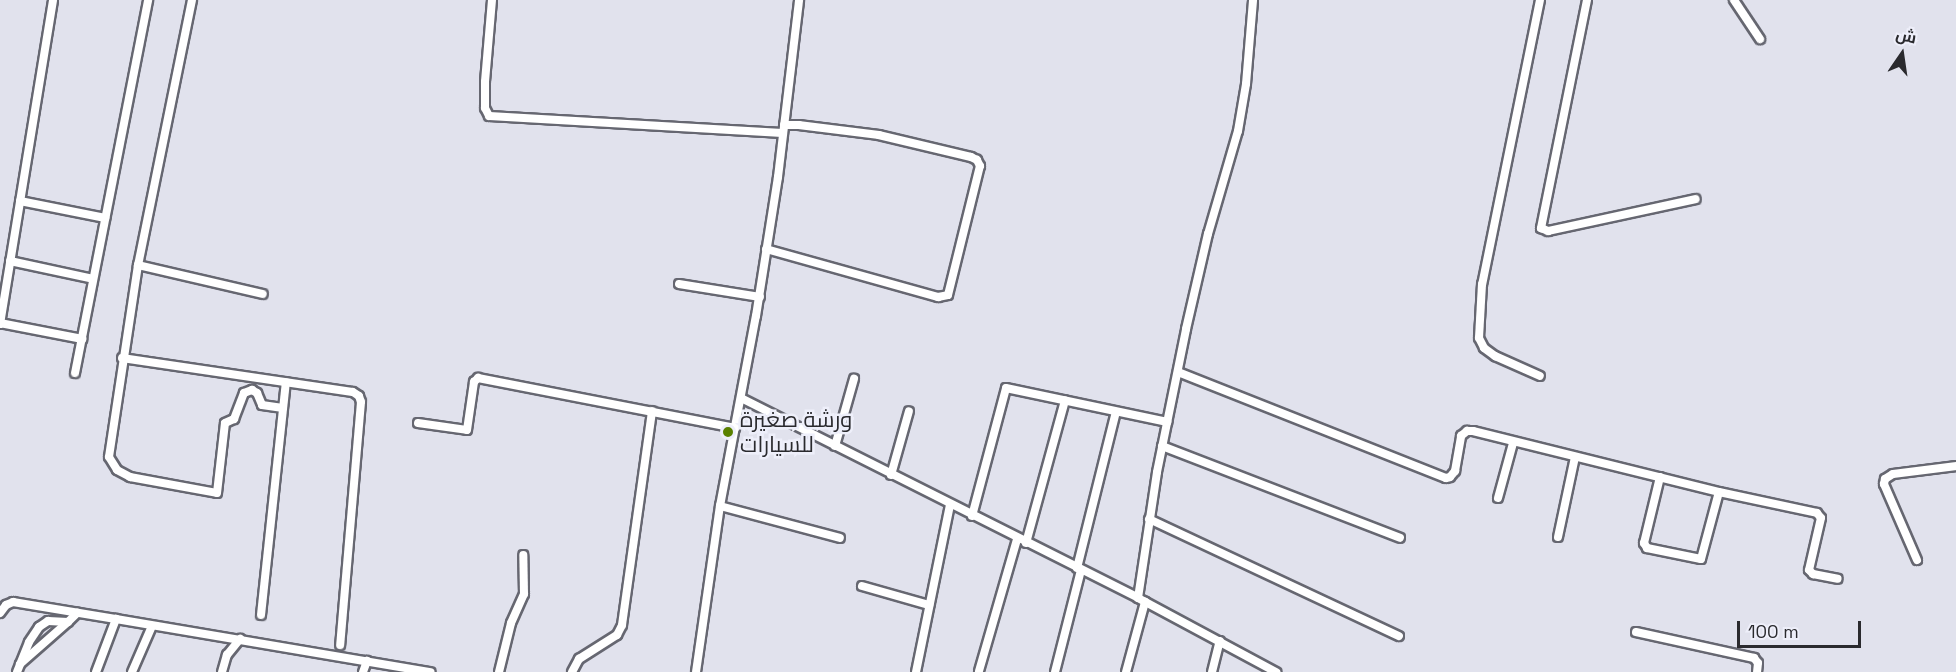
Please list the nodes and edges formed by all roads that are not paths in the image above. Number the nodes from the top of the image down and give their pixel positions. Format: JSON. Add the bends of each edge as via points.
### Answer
{"nodes":[{"id":1,"x":53,"y":0,"type":"edge"},
{"id":2,"x":148,"y":0,"type":"edge"},
{"id":3,"x":192,"y":0,"type":"edge"},
{"id":4,"x":492,"y":0,"type":"edge"},
{"id":5,"x":799,"y":0,"type":"edge"},
{"id":6,"x":1253,"y":0,"type":"edge"},
{"id":7,"x":1540,"y":0,"type":"edge"},
{"id":8,"x":1587,"y":0,"type":"edge"},
{"id":9,"x":1734,"y":0,"type":"edge"},
{"id":10,"x":1760,"y":39,"type":"dead end"},
{"id":11,"x":784,"y":129,"type":"junction"},
{"id":12,"x":1696,"y":199,"type":"dead end"},
{"id":13,"x":20,"y":201,"type":"junction"},
{"id":14,"x":105,"y":218,"type":"junction"},
{"id":15,"x":766,"y":249,"type":"junction"},
{"id":16,"x":10,"y":261,"type":"junction"},
{"id":17,"x":138,"y":265,"type":"junction"},
{"id":18,"x":93,"y":279,"type":"junction"},
{"id":19,"x":679,"y":284,"type":"dead end"},
{"id":20,"x":262,"y":294,"type":"dead end"},
{"id":21,"x":760,"y":297,"type":"junction"},
{"id":22,"x":0,"y":324,"type":"edge"},
{"id":23,"x":82,"y":339,"type":"junction"},
{"id":24,"x":122,"y":358,"type":"junction"},
{"id":25,"x":1178,"y":372,"type":"junction"},
{"id":26,"x":75,"y":373,"type":"dead end"},
{"id":27,"x":1540,"y":376,"type":"dead end"},
{"id":28,"x":854,"y":379,"type":"dead end"},
{"id":29,"x":286,"y":382,"type":"junction"},
{"id":30,"x":741,"y":398,"type":"junction"},
{"id":31,"x":1065,"y":400,"type":"junction"},
{"id":32,"x":283,"y":408,"type":"junction"},
{"id":33,"x":652,"y":411,"type":"junction"},
{"id":34,"x":909,"y":411,"type":"dead end"},
{"id":35,"x":1116,"y":412,"type":"junction"},
{"id":36,"x":1167,"y":422,"type":"junction"},
{"id":37,"x":418,"y":423,"type":"dead end"},
{"id":38,"x":735,"y":428,"type":"junction"},
{"id":39,"x":1513,"y":443,"type":"junction"},
{"id":40,"x":835,"y":446,"type":"junction"},
{"id":41,"x":1162,"y":446,"type":"junction"},
{"id":42,"x":1575,"y":458,"type":"junction"},
{"id":43,"x":1956,"y":467,"type":"edge"},
{"id":44,"x":891,"y":475,"type":"junction"},
{"id":45,"x":1660,"y":477,"type":"junction"},
{"id":46,"x":1719,"y":492,"type":"junction"},
{"id":47,"x":1498,"y":498,"type":"dead end"},
{"id":48,"x":950,"y":505,"type":"junction"},
{"id":49,"x":720,"y":506,"type":"junction"},
{"id":50,"x":972,"y":516,"type":"junction"},
{"id":51,"x":1149,"y":519,"type":"junction"},
{"id":52,"x":1558,"y":537,"type":"dead end"},
{"id":53,"x":840,"y":538,"type":"dead end"},
{"id":54,"x":1400,"y":538,"type":"dead end"},
{"id":55,"x":1017,"y":539,"type":"junction"},
{"id":56,"x":1026,"y":543,"type":"junction"},
{"id":57,"x":523,"y":555,"type":"dead end"},
{"id":58,"x":1917,"y":560,"type":"dead end"},
{"id":59,"x":1079,"y":569,"type":"junction"},
{"id":60,"x":1838,"y":579,"type":"dead end"},
{"id":61,"x":862,"y":586,"type":"dead end"},
{"id":62,"x":1142,"y":600,"type":"junction"},
{"id":63,"x":929,"y":604,"type":"junction"},
{"id":64,"x":77,"y":613,"type":"junction"},
{"id":65,"x":0,"y":614,"type":"edge"},
{"id":66,"x":261,"y":615,"type":"dead end"},
{"id":67,"x":116,"y":620,"type":"junction"},
{"id":68,"x":68,"y":622,"type":"junction"},
{"id":69,"x":152,"y":626,"type":"junction"},
{"id":70,"x":1636,"y":632,"type":"dead end"},
{"id":71,"x":1399,"y":636,"type":"dead end"},
{"id":72,"x":240,"y":639,"type":"junction"},
{"id":73,"x":1220,"y":641,"type":"junction"},
{"id":74,"x":340,"y":645,"type":"dead end"},
{"id":75,"x":367,"y":661,"type":"junction"},
{"id":76,"x":18,"y":668,"type":"edge"},
{"id":77,"x":979,"y":671,"type":"edge"},
{"id":78,"x":96,"y":672,"type":"edge"},
{"id":79,"x":132,"y":672,"type":"edge"},
{"id":80,"x":222,"y":672,"type":"edge"},
{"id":81,"x":363,"y":672,"type":"edge"},
{"id":82,"x":431,"y":672,"type":"edge"},
{"id":83,"x":499,"y":672,"type":"edge"},
{"id":84,"x":572,"y":672,"type":"edge"},
{"id":85,"x":696,"y":672,"type":"edge"},
{"id":86,"x":916,"y":672,"type":"edge"},
{"id":87,"x":1055,"y":672,"type":"edge"},
{"id":88,"x":1126,"y":672,"type":"edge"},
{"id":89,"x":1212,"y":672,"type":"edge"},
{"id":90,"x":1276,"y":672,"type":"edge"},
{"id":91,"x":1757,"y":672,"type":"edge"}],
"edges":[{"from":1,"to":13,"type":"street"},
{"from":2,"to":14,"type":"street"},
{"from":3,"to":17,"type":"street"},
{"from":4,"to":11,"type":"street","via":[[484,108],[489,116]]},
{"from":5,"to":11,"type":"street"},
{"from":6,"to":25,"type":"street","via":[[1238,131],[1208,234]]},
{"from":7,"to":27,"type":"street","via":[[1482,284],[1479,339],[1496,356]]},
{"from":8,"to":12,"type":"street","via":[[1541,228],[1548,231]]},
{"from":9,"to":10,"type":"street"},
{"from":11,"to":15,"type":"street"},
{"from":11,"to":15,"type":"street","via":[[799,124],[879,135],[971,157],[980,166],[948,295],[938,297]]},
{"from":13,"to":14,"type":"street"},
{"from":13,"to":16,"type":"street"},
{"from":14,"to":18,"type":"street"},
{"from":15,"to":21,"type":"street"},
{"from":16,"to":18,"type":"street"},
{"from":16,"to":22,"type":"street"},
{"from":17,"to":20,"type":"street"},
{"from":17,"to":24,"type":"street"},
{"from":18,"to":23,"type":"street"},
{"from":19,"to":21,"type":"street"},
{"from":21,"to":30,"type":"street"},
{"from":22,"to":23,"type":"street"},
{"from":23,"to":26,"type":"street"},
{"from":24,"to":29,"type":"street"},
{"from":24,"to":32,"type":"street","via":[[109,457],[117,470],[130,477],[217,493],[225,423],[234,419],[244,393],[252,390],[262,405]]},
{"from":25,"to":36,"type":"street"},
{"from":25,"to":39,"type":"street","via":[[1446,478],[1455,471],[1464,432]]},
{"from":28,"to":40,"type":"street"},
{"from":29,"to":32,"type":"street"},
{"from":29,"to":74,"type":"street","via":[[353,392],[361,399]]},
{"from":30,"to":38,"type":"street"},
{"from":30,"to":40,"type":"street"},
{"from":31,"to":35,"type":"street"},
{"from":31,"to":50,"type":"street","via":[[1005,389]]},
{"from":31,"to":56,"type":"street"},
{"from":32,"to":66,"type":"street"},
{"from":33,"to":37,"type":"street","via":[[478,378],[474,382],[467,430]]},
{"from":33,"to":38,"type":"street"},
{"from":33,"to":84,"type":"street","via":[[622,625],[617,635],[579,659]]},
{"from":34,"to":44,"type":"street"},
{"from":35,"to":36,"type":"street"},
{"from":35,"to":59,"type":"street"},
{"from":36,"to":41,"type":"street"},
{"from":38,"to":49,"type":"street"},
{"from":39,"to":42,"type":"street"},
{"from":39,"to":47,"type":"street"},
{"from":40,"to":44,"type":"street"},
{"from":41,"to":51,"type":"street"},
{"from":41,"to":54,"type":"street"},
{"from":42,"to":45,"type":"street"},
{"from":42,"to":52,"type":"street"},
{"from":43,"to":58,"type":"street","via":[[1893,474],[1885,479]]},
{"from":44,"to":48,"type":"street"},
{"from":45,"to":46,"type":"street"},
{"from":45,"to":46,"type":"street","via":[[1644,543],[1647,548],[1701,560]]},
{"from":46,"to":60,"type":"street","via":[[1817,513],[1821,518],[1809,570]]},
{"from":48,"to":50,"type":"street"},
{"from":48,"to":63,"type":"street"},
{"from":49,"to":53,"type":"street"},
{"from":49,"to":85,"type":"street"},
{"from":50,"to":55,"type":"street"},
{"from":51,"to":62,"type":"street"},
{"from":51,"to":71,"type":"street"},
{"from":55,"to":56,"type":"street"},
{"from":55,"to":77,"type":"street"},
{"from":56,"to":59,"type":"street"},
{"from":57,"to":83,"type":"street","via":[[524,594],[511,623]]},
{"from":59,"to":62,"type":"street"},
{"from":59,"to":87,"type":"street"},
{"from":61,"to":63,"type":"street"},
{"from":62,"to":73,"type":"street"},
{"from":62,"to":88,"type":"street"},
{"from":63,"to":86,"type":"street"},
{"from":64,"to":65,"type":"street","via":[[13,602]]},
{"from":64,"to":67,"type":"street"},
{"from":64,"to":68,"type":"street"},
{"from":67,"to":69,"type":"street"},
{"from":67,"to":78,"type":"street"},
{"from":68,"to":76,"type":"street"},
{"from":68,"to":76,"type":"street","via":[[44,623],[29,642]]},
{"from":69,"to":72,"type":"street"},
{"from":69,"to":79,"type":"street"},
{"from":70,"to":91,"type":"street","via":[[1754,658]]},
{"from":72,"to":75,"type":"street"},
{"from":72,"to":80,"type":"street"},
{"from":73,"to":89,"type":"street"},
{"from":73,"to":90,"type":"street"},
{"from":75,"to":81,"type":"street"},
{"from":75,"to":82,"type":"street"}]}
